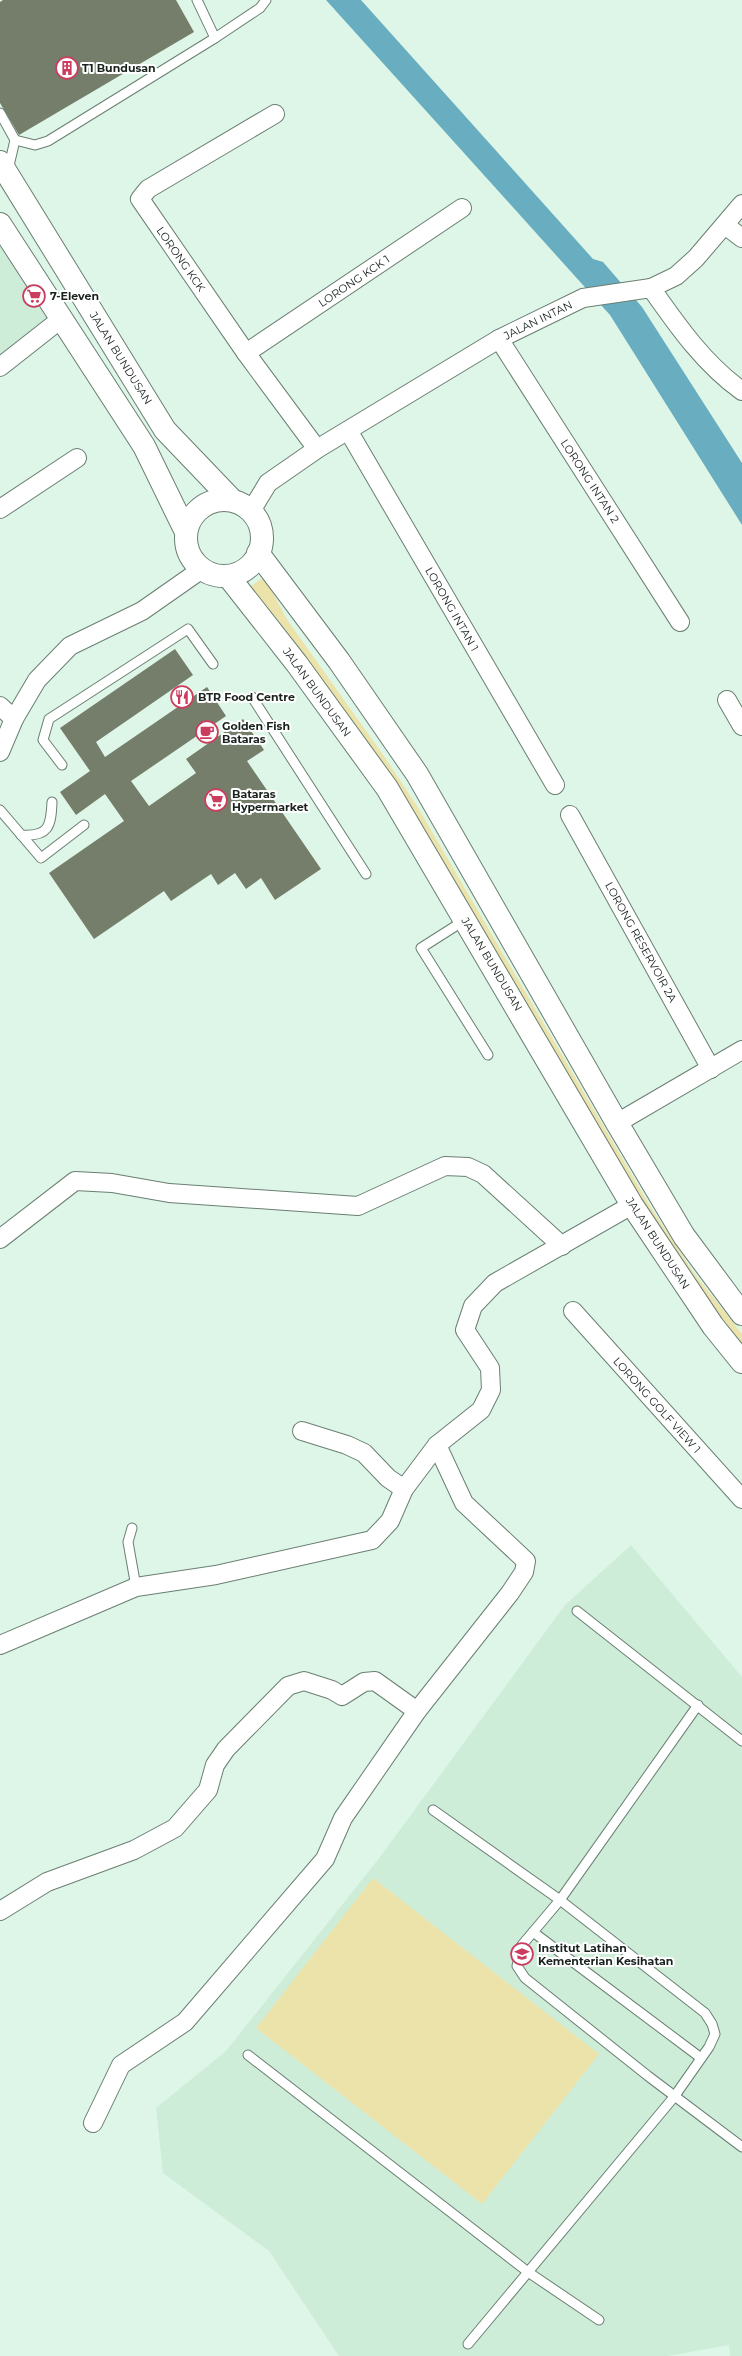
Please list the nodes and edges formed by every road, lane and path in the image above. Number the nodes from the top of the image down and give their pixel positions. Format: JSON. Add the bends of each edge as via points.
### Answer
{"nodes":[{"id":1,"x":197,"y":0,"type":"edge"},
{"id":2,"x":266,"y":0,"type":"edge"},
{"id":3,"x":215,"y":38,"type":"junction"},
{"id":4,"x":0,"y":112,"type":"edge"},
{"id":5,"x":275,"y":114,"type":"dead end"},
{"id":6,"x":15,"y":140,"type":"junction"},
{"id":7,"x":4,"y":168,"type":"edge"},
{"id":8,"x":742,"y":204,"type":"edge"},
{"id":9,"x":462,"y":208,"type":"dead end"},
{"id":10,"x":0,"y":224,"type":"edge"},
{"id":11,"x":725,"y":225,"type":"junction"},
{"id":12,"x":742,"y":238,"type":"edge"},
{"id":13,"x":643,"y":289,"type":"junction"},
{"id":14,"x":61,"y":319,"type":"junction"},
{"id":15,"x":499,"y":339,"type":"junction"},
{"id":16,"x":246,"y":353,"type":"junction"},
{"id":17,"x":2,"y":361,"type":"edge"},
{"id":18,"x":742,"y":390,"type":"edge"},
{"id":19,"x":348,"y":432,"type":"junction"},
{"id":20,"x":318,"y":449,"type":"junction"},
{"id":21,"x":77,"y":458,"type":"dead end"},
{"id":22,"x":232,"y":500,"type":"junction"},
{"id":23,"x":0,"y":509,"type":"edge"},
{"id":24,"x":251,"y":511,"type":"junction"},
{"id":25,"x":186,"y":532,"type":"junction"},
{"id":26,"x":258,"y":553,"type":"junction"},
{"id":27,"x":202,"y":569,"type":"junction"},
{"id":28,"x":228,"y":576,"type":"junction"},
{"id":29,"x":680,"y":622,"type":"dead end"},
{"id":30,"x":213,"y":664,"type":"dead end"},
{"id":31,"x":252,"y":697,"type":"dead end"},
{"id":32,"x":727,"y":700,"type":"dead end"},
{"id":33,"x":0,"y":706,"type":"edge"},
{"id":34,"x":14,"y":719,"type":"junction"},
{"id":35,"x":742,"y":726,"type":"edge"},
{"id":36,"x":0,"y":752,"type":"edge"},
{"id":37,"x":62,"y":765,"type":"dead end"},
{"id":38,"x":555,"y":785,"type":"dead end"},
{"id":39,"x":52,"y":802,"type":"dead end"},
{"id":40,"x":0,"y":810,"type":"edge"},
{"id":41,"x":570,"y":816,"type":"dead end"},
{"id":42,"x":84,"y":825,"type":"dead end"},
{"id":43,"x":21,"y":835,"type":"junction"},
{"id":44,"x":366,"y":874,"type":"dead end"},
{"id":45,"x":465,"y":920,"type":"junction"},
{"id":46,"x":742,"y":1050,"type":"edge"},
{"id":47,"x":488,"y":1055,"type":"dead end"},
{"id":48,"x":711,"y":1069,"type":"junction"},
{"id":49,"x":617,"y":1123,"type":"junction"},
{"id":50,"x":632,"y":1205,"type":"junction"},
{"id":51,"x":0,"y":1239,"type":"edge"},
{"id":52,"x":562,"y":1246,"type":"junction"},
{"id":53,"x":573,"y":1311,"type":"dead end"},
{"id":54,"x":742,"y":1314,"type":"edge"},
{"id":55,"x":742,"y":1362,"type":"edge"},
{"id":56,"x":302,"y":1431,"type":"dead end"},
{"id":57,"x":437,"y":1444,"type":"junction"},
{"id":58,"x":404,"y":1489,"type":"junction"},
{"id":59,"x":742,"y":1499,"type":"edge"},
{"id":60,"x":132,"y":1528,"type":"dead end"},
{"id":61,"x":136,"y":1587,"type":"junction"},
{"id":62,"x":577,"y":1611,"type":"dead end"},
{"id":63,"x":0,"y":1645,"type":"edge"},
{"id":64,"x":698,"y":1705,"type":"junction"},
{"id":65,"x":417,"y":1711,"type":"junction"},
{"id":66,"x":742,"y":1741,"type":"edge"},
{"id":67,"x":433,"y":1810,"type":"dead end"},
{"id":68,"x":560,"y":1900,"type":"junction"},
{"id":69,"x":0,"y":1912,"type":"edge"},
{"id":70,"x":533,"y":1932,"type":"junction"},
{"id":71,"x":248,"y":2055,"type":"dead end"},
{"id":72,"x":701,"y":2058,"type":"junction"},
{"id":73,"x":674,"y":2096,"type":"junction"},
{"id":74,"x":93,"y":2123,"type":"dead end"},
{"id":75,"x":742,"y":2147,"type":"edge"},
{"id":76,"x":528,"y":2272,"type":"junction"},
{"id":77,"x":599,"y":2320,"type":"dead end"},
{"id":78,"x":468,"y":2344,"type":"dead end"}],
"edges":[{"from":1,"to":3,"type":"lane"},
{"from":2,"to":3,"type":"lane","via":[[260,8]]},
{"from":3,"to":6,"type":"lane","via":[[48,142],[35,145]]},
{"from":4,"to":6,"type":"lane"},
{"from":5,"to":16,"type":"street","name":"LORONG KCK","via":[[148,189],[140,199]]},
{"from":6,"to":7,"type":"lane"},
{"from":7,"to":22,"type":"main road","name":"JALAN BUNDUSAN","via":[[165,430]]},
{"from":8,"to":11,"type":"street","name":"JALAN INTAN"},
{"from":9,"to":16,"type":"street","name":"LORONG KCK 1"},
{"from":10,"to":14,"type":"main road"},
{"from":11,"to":12,"type":"street"},
{"from":11,"to":13,"type":"street","name":"JALAN INTAN","via":[[676,276]]},
{"from":13,"to":15,"type":"street","name":"JALAN INTAN","via":[[583,298]]},
{"from":13,"to":18,"type":"street","via":[[684,336],[732,384]]},
{"from":14,"to":17,"type":"street"},
{"from":14,"to":25,"type":"main road","via":[[144,446]]},
{"from":15,"to":19,"type":"street","name":"JALAN INTAN"},
{"from":15,"to":29,"type":"street","name":"LORONG INTAN 2"},
{"from":16,"to":20,"type":"street","name":"LORONG KCK"},
{"from":19,"to":20,"type":"street","name":"JALAN INTAN"},
{"from":19,"to":38,"type":"street","name":"LORONG INTAN 1"},
{"from":20,"to":24,"type":"street","name":"JALAN INTAN","via":[[268,483]]},
{"from":21,"to":23,"type":"street"},
{"from":22,"to":24,"type":"main road"},
{"from":22,"to":25,"type":"main road","via":[[208,503],[197,510]]},
{"from":24,"to":26,"type":"main road","via":[[258,520],[261,531]]},
{"from":25,"to":27,"type":"main road","via":[[189,553]]},
{"from":26,"to":28,"type":"main road","via":[[251,564],[241,572]]},
{"from":26,"to":49,"type":"main road","via":[[339,661],[417,774]]},
{"from":27,"to":28,"type":"main road"},
{"from":27,"to":34,"type":"street","via":[[142,611],[70,646],[37,680]]},
{"from":28,"to":45,"type":"main road","name":"JALAN BUNDUSAN","via":[[298,664],[387,788]]},
{"from":30,"to":37,"type":"lane","via":[[188,629],[49,719],[43,740]]},
{"from":31,"to":44,"type":"lane"},
{"from":32,"to":35,"type":"street"},
{"from":33,"to":34,"type":"street"},
{"from":34,"to":36,"type":"street"},
{"from":39,"to":43,"type":"lane","via":[[49,824],[44,832],[35,836]]},
{"from":40,"to":43,"type":"lane"},
{"from":41,"to":48,"type":"street","name":"LORONG RESERVOIR 2A"},
{"from":42,"to":43,"type":"lane","via":[[41,858]]},
{"from":45,"to":47,"type":"lane","via":[[421,948]]},
{"from":45,"to":50,"type":"main road","name":"JALAN BUNDUSAN"},
{"from":46,"to":48,"type":"street"},
{"from":48,"to":49,"type":"street"},
{"from":49,"to":54,"type":"main road","via":[[684,1236]]},
{"from":50,"to":52,"type":"street"},
{"from":50,"to":55,"type":"main road","name":"JALAN BUNDUSAN","via":[[713,1326]]},
{"from":51,"to":52,"type":"street","via":[[75,1181],[112,1183],[170,1193],[358,1206],[445,1166],[468,1167],[483,1174]]},
{"from":52,"to":57,"type":"street","via":[[495,1282],[473,1306],[465,1330],[490,1368],[491,1390],[481,1410]]},
{"from":53,"to":59,"type":"street","name":"LORONG GOLF VIEW 1"},
{"from":56,"to":58,"type":"street","via":[[364,1453],[388,1478]]},
{"from":57,"to":58,"type":"street"},
{"from":57,"to":65,"type":"street","via":[[464,1503],[526,1561],[524,1572],[510,1593]]},
{"from":58,"to":61,"type":"street","via":[[390,1521],[372,1540],[216,1575]]},
{"from":60,"to":61,"type":"lane","via":[[128,1542]]},
{"from":61,"to":63,"type":"street"},
{"from":62,"to":64,"type":"lane"},
{"from":64,"to":66,"type":"lane"},
{"from":64,"to":68,"type":"lane"},
{"from":65,"to":69,"type":"street","via":[[375,1681],[364,1682],[342,1696],[304,1681],[288,1686],[226,1749],[215,1765],[208,1790],[175,1828],[122,1855],[47,1882]]},
{"from":65,"to":74,"type":"street","via":[[343,1818],[325,1859],[185,2022],[121,2064]]},
{"from":67,"to":68,"type":"lane"},
{"from":68,"to":70,"type":"lane"},
{"from":68,"to":72,"type":"lane","via":[[705,2013],[715,2034]]},
{"from":70,"to":72,"type":"lane"},
{"from":70,"to":73,"type":"lane","via":[[522,1945],[516,1966],[524,1978]]},
{"from":71,"to":76,"type":"lane"},
{"from":72,"to":73,"type":"lane"},
{"from":73,"to":75,"type":"lane"},
{"from":73,"to":76,"type":"lane"},
{"from":76,"to":77,"type":"lane"},
{"from":76,"to":78,"type":"lane"}]}
